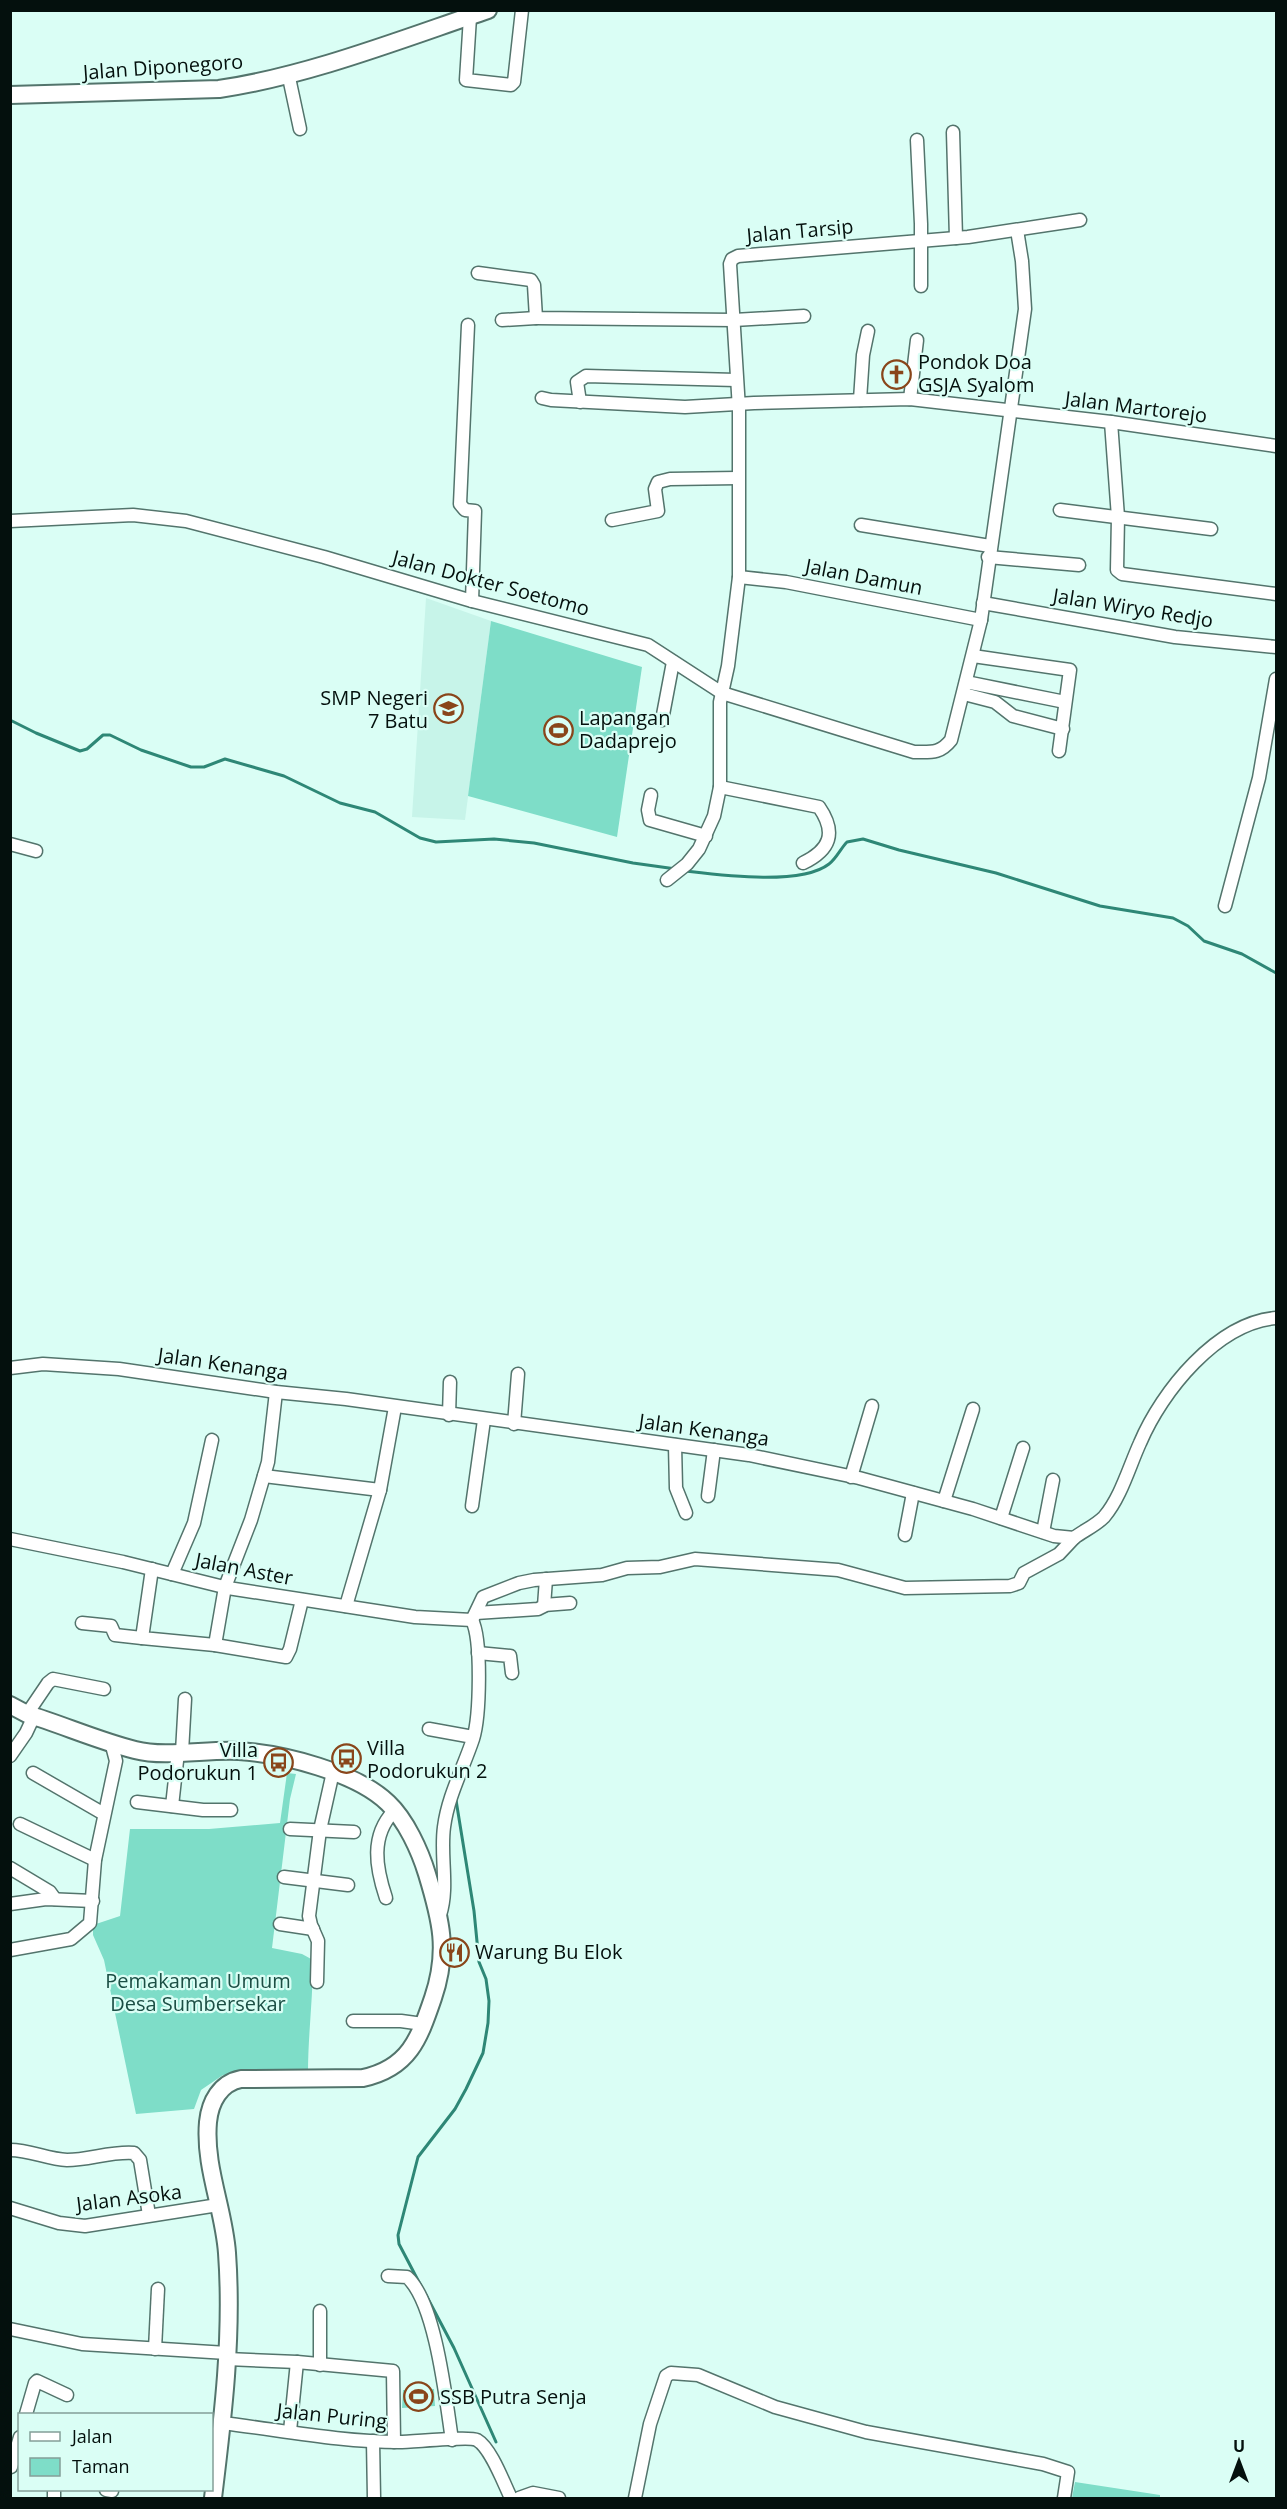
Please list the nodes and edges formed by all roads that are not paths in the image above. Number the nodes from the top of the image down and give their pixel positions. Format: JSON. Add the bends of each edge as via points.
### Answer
{"nodes":[{"id":1,"x":488,"y":10,"type":"edge"},
{"id":2,"x":522,"y":10,"type":"edge"},
{"id":3,"x":470,"y":17,"type":"junction"},
{"id":4,"x":288,"y":73,"type":"junction"},
{"id":5,"x":10,"y":95,"type":"edge"},
{"id":6,"x":300,"y":129,"type":"dead end"},
{"id":7,"x":953,"y":132,"type":"dead end"},
{"id":8,"x":917,"y":140,"type":"dead end"},
{"id":9,"x":1080,"y":220,"type":"dead end"},
{"id":10,"x":1017,"y":231,"type":"junction"},
{"id":11,"x":956,"y":238,"type":"junction"},
{"id":12,"x":921,"y":241,"type":"junction"},
{"id":13,"x":478,"y":273,"type":"dead end"},
{"id":14,"x":921,"y":286,"type":"dead end"},
{"id":15,"x":804,"y":316,"type":"dead end"},
{"id":16,"x":536,"y":318,"type":"junction"},
{"id":17,"x":502,"y":320,"type":"dead end"},
{"id":18,"x":734,"y":320,"type":"junction"},
{"id":19,"x":468,"y":325,"type":"dead end"},
{"id":20,"x":868,"y":332,"type":"dead end"},
{"id":21,"x":917,"y":340,"type":"dead end"},
{"id":22,"x":736,"y":380,"type":"junction"},
{"id":23,"x":542,"y":398,"type":"dead end"},
{"id":24,"x":910,"y":399,"type":"junction"},
{"id":25,"x":860,"y":400,"type":"junction"},
{"id":26,"x":580,"y":402,"type":"junction"},
{"id":27,"x":738,"y":404,"type":"junction"},
{"id":28,"x":1011,"y":412,"type":"junction"},
{"id":29,"x":1111,"y":422,"type":"junction"},
{"id":30,"x":1276,"y":446,"type":"edge"},
{"id":31,"x":738,"y":478,"type":"junction"},
{"id":32,"x":1060,"y":510,"type":"dead end"},
{"id":33,"x":1118,"y":518,"type":"junction"},
{"id":34,"x":612,"y":520,"type":"dead end"},
{"id":35,"x":10,"y":521,"type":"edge"},
{"id":36,"x":861,"y":525,"type":"dead end"},
{"id":37,"x":1211,"y":529,"type":"dead end"},
{"id":38,"x":989,"y":551,"type":"junction"},
{"id":39,"x":1079,"y":565,"type":"dead end"},
{"id":40,"x":739,"y":577,"type":"junction"},
{"id":41,"x":1276,"y":594,"type":"edge"},
{"id":42,"x":472,"y":601,"type":"junction"},
{"id":43,"x":983,"y":603,"type":"junction"},
{"id":44,"x":981,"y":620,"type":"junction"},
{"id":45,"x":1276,"y":647,"type":"edge"},
{"id":46,"x":973,"y":656,"type":"junction"},
{"id":47,"x":673,"y":662,"type":"junction"},
{"id":48,"x":1276,"y":679,"type":"edge"},
{"id":49,"x":965,"y":688,"type":"junction"},
{"id":50,"x":722,"y":693,"type":"junction"},
{"id":51,"x":1274,"y":696,"type":"edge"},
{"id":52,"x":1065,"y":702,"type":"junction"},
{"id":53,"x":662,"y":720,"type":"dead end"},
{"id":54,"x":1063,"y":729,"type":"junction"},
{"id":55,"x":1059,"y":751,"type":"dead end"},
{"id":56,"x":720,"y":787,"type":"junction"},
{"id":57,"x":651,"y":795,"type":"dead end"},
{"id":58,"x":706,"y":836,"type":"junction"},
{"id":59,"x":10,"y":844,"type":"edge"},
{"id":60,"x":36,"y":850,"type":"dead end"},
{"id":61,"x":803,"y":863,"type":"dead end"},
{"id":62,"x":671,"y":877,"type":"dead end"},
{"id":63,"x":1225,"y":906,"type":"dead end"},
{"id":64,"x":1276,"y":1318,"type":"edge"},
{"id":65,"x":10,"y":1368,"type":"edge"},
{"id":66,"x":518,"y":1374,"type":"dead end"},
{"id":67,"x":450,"y":1382,"type":"dead end"},
{"id":68,"x":276,"y":1392,"type":"junction"},
{"id":69,"x":395,"y":1407,"type":"junction"},
{"id":70,"x":872,"y":1407,"type":"dead end"},
{"id":71,"x":973,"y":1409,"type":"dead end"},
{"id":72,"x":448,"y":1415,"type":"junction"},
{"id":73,"x":484,"y":1420,"type":"junction"},
{"id":74,"x":514,"y":1424,"type":"junction"},
{"id":75,"x":212,"y":1440,"type":"dead end"},
{"id":76,"x":675,"y":1445,"type":"junction"},
{"id":77,"x":1023,"y":1448,"type":"dead end"},
{"id":78,"x":714,"y":1450,"type":"junction"},
{"id":79,"x":264,"y":1476,"type":"junction"},
{"id":80,"x":851,"y":1477,"type":"junction"},
{"id":81,"x":1053,"y":1480,"type":"dead end"},
{"id":82,"x":380,"y":1490,"type":"junction"},
{"id":83,"x":913,"y":1493,"type":"junction"},
{"id":84,"x":708,"y":1496,"type":"dead end"},
{"id":85,"x":944,"y":1502,"type":"junction"},
{"id":86,"x":472,"y":1506,"type":"dead end"},
{"id":87,"x":686,"y":1513,"type":"dead end"},
{"id":88,"x":1001,"y":1518,"type":"junction"},
{"id":89,"x":1043,"y":1532,"type":"junction"},
{"id":90,"x":905,"y":1535,"type":"dead end"},
{"id":91,"x":1074,"y":1538,"type":"junction"},
{"id":92,"x":10,"y":1539,"type":"edge"},
{"id":93,"x":152,"y":1569,"type":"junction"},
{"id":94,"x":171,"y":1574,"type":"junction"},
{"id":95,"x":546,"y":1579,"type":"junction"},
{"id":96,"x":225,"y":1587,"type":"junction"},
{"id":97,"x":302,"y":1600,"type":"junction"},
{"id":98,"x":570,"y":1603,"type":"dead end"},
{"id":99,"x":544,"y":1605,"type":"junction"},
{"id":100,"x":346,"y":1606,"type":"junction"},
{"id":101,"x":474,"y":1616,"type":"junction"},
{"id":102,"x":82,"y":1623,"type":"dead end"},
{"id":103,"x":142,"y":1638,"type":"junction"},
{"id":104,"x":215,"y":1645,"type":"junction"},
{"id":105,"x":478,"y":1653,"type":"junction"},
{"id":106,"x":512,"y":1673,"type":"dead end"},
{"id":107,"x":104,"y":1689,"type":"dead end"},
{"id":108,"x":185,"y":1699,"type":"dead end"},
{"id":109,"x":10,"y":1705,"type":"edge"},
{"id":110,"x":31,"y":1715,"type":"junction"},
{"id":111,"x":429,"y":1729,"type":"dead end"},
{"id":112,"x":474,"y":1737,"type":"junction"},
{"id":113,"x":111,"y":1742,"type":"junction"},
{"id":114,"x":135,"y":1750,"type":"junction"},
{"id":115,"x":180,"y":1752,"type":"junction"},
{"id":116,"x":10,"y":1755,"type":"edge"},
{"id":117,"x":116,"y":1761,"type":"junction"},
{"id":118,"x":333,"y":1772,"type":"junction"},
{"id":119,"x":33,"y":1773,"type":"dead end"},
{"id":120,"x":136,"y":1802,"type":"dead end"},
{"id":121,"x":172,"y":1806,"type":"junction"},
{"id":122,"x":231,"y":1810,"type":"dead end"},
{"id":123,"x":394,"y":1811,"type":"junction"},
{"id":124,"x":104,"y":1814,"type":"junction"},
{"id":125,"x":20,"y":1824,"type":"dead end"},
{"id":126,"x":290,"y":1828,"type":"dead end"},
{"id":127,"x":320,"y":1830,"type":"junction"},
{"id":128,"x":354,"y":1832,"type":"dead end"},
{"id":129,"x":95,"y":1860,"type":"junction"},
{"id":130,"x":10,"y":1868,"type":"edge"},
{"id":131,"x":284,"y":1877,"type":"dead end"},
{"id":132,"x":315,"y":1881,"type":"junction"},
{"id":133,"x":348,"y":1885,"type":"dead end"},
{"id":134,"x":386,"y":1898,"type":"dead end"},
{"id":135,"x":54,"y":1899,"type":"junction"},
{"id":136,"x":93,"y":1901,"type":"junction"},
{"id":137,"x":10,"y":1904,"type":"edge"},
{"id":138,"x":440,"y":1916,"type":"junction"},
{"id":139,"x":280,"y":1924,"type":"dead end"},
{"id":140,"x":313,"y":1929,"type":"junction"},
{"id":141,"x":10,"y":1950,"type":"edge"},
{"id":142,"x":317,"y":1982,"type":"dead end"},
{"id":143,"x":353,"y":2021,"type":"dead end"},
{"id":144,"x":423,"y":2024,"type":"junction"},
{"id":145,"x":10,"y":2150,"type":"edge"},
{"id":146,"x":218,"y":2205,"type":"junction"},
{"id":147,"x":10,"y":2208,"type":"edge"},
{"id":148,"x":149,"y":2215,"type":"junction"},
{"id":149,"x":388,"y":2276,"type":"dead end"},
{"id":150,"x":159,"y":2289,"type":"dead end"},
{"id":151,"x":320,"y":2311,"type":"dead end"},
{"id":152,"x":10,"y":2329,"type":"edge"},
{"id":153,"x":155,"y":2349,"type":"junction"},
{"id":154,"x":227,"y":2356,"type":"junction"},
{"id":155,"x":297,"y":2362,"type":"junction"},
{"id":156,"x":320,"y":2365,"type":"junction"},
{"id":157,"x":67,"y":2395,"type":"dead end"},
{"id":158,"x":27,"y":2413,"type":"edge"},
{"id":159,"x":222,"y":2423,"type":"junction"},
{"id":160,"x":290,"y":2431,"type":"junction"},
{"id":161,"x":452,"y":2440,"type":"junction"},
{"id":162,"x":373,"y":2441,"type":"junction"},
{"id":163,"x":394,"y":2442,"type":"junction"},
{"id":164,"x":18,"y":2443,"type":"edge"},
{"id":165,"x":11,"y":2467,"type":"edge"},
{"id":166,"x":213,"y":2499,"type":"edge"},
{"id":167,"x":374,"y":2499,"type":"edge"},
{"id":168,"x":511,"y":2499,"type":"edge"},
{"id":169,"x":519,"y":2499,"type":"edge"},
{"id":170,"x":559,"y":2499,"type":"edge"},
{"id":171,"x":635,"y":2499,"type":"edge"},
{"id":172,"x":1064,"y":2499,"type":"edge"}],
"edges":[{"from":1,"to":3,"type":"main road","name":"Jalan Diponegoro"},
{"from":2,"to":3,"type":"street","via":[[511,85],[466,80]]},
{"from":3,"to":4,"type":"main road","name":"Jalan Diponegoro"},
{"from":4,"to":5,"type":"main road","name":"Jalan Diponegoro","via":[[219,89]]},
{"from":4,"to":6,"type":"street"},
{"from":7,"to":11,"type":"street"},
{"from":8,"to":12,"type":"street"},
{"from":9,"to":10,"type":"street","name":"Jalan Tarsip"},
{"from":10,"to":11,"type":"street","name":"Jalan Tarsip"},
{"from":10,"to":28,"type":"street","via":[[1025,309]]},
{"from":11,"to":12,"type":"street","name":"Jalan Tarsip"},
{"from":12,"to":14,"type":"street"},
{"from":12,"to":18,"type":"street","name":"Jalan Tarsip","via":[[738,256],[730,264]]},
{"from":13,"to":16,"type":"street","via":[[531,280]]},
{"from":15,"to":18,"type":"street"},
{"from":16,"to":17,"type":"street"},
{"from":16,"to":18,"type":"street"},
{"from":18,"to":22,"type":"street","name":"Jalan Tarsip"},
{"from":19,"to":42,"type":"street","via":[[460,504],[465,510],[475,511]]},
{"from":20,"to":25,"type":"street"},
{"from":21,"to":24,"type":"street"},
{"from":22,"to":26,"type":"street","via":[[586,376],[577,382]]},
{"from":22,"to":27,"type":"street","name":"Jalan Tarsip"},
{"from":23,"to":26,"type":"street","name":"Jalan Martorejo"},
{"from":24,"to":25,"type":"street","name":"Jalan Martorejo"},
{"from":24,"to":28,"type":"street","name":"Jalan Martorejo"},
{"from":25,"to":27,"type":"street","name":"Jalan Martorejo"},
{"from":26,"to":27,"type":"street","name":"Jalan Martorejo","via":[[685,407]]},
{"from":27,"to":31,"type":"street","name":"Jalan Tarsip"},
{"from":28,"to":29,"type":"street","name":"Jalan Martorejo"},
{"from":28,"to":38,"type":"street"},
{"from":29,"to":30,"type":"street","name":"Jalan Martorejo"},
{"from":29,"to":33,"type":"street"},
{"from":31,"to":34,"type":"street","via":[[658,482],[658,511]]},
{"from":31,"to":40,"type":"street","name":"Jalan Tarsip"},
{"from":32,"to":33,"type":"street"},
{"from":33,"to":37,"type":"street"},
{"from":33,"to":41,"type":"street","via":[[1116,567],[1120,573]]},
{"from":35,"to":42,"type":"street","name":"Jalan Dokter Soetomo","via":[[164,517],[324,557]]},
{"from":36,"to":38,"type":"street"},
{"from":38,"to":39,"type":"street"},
{"from":38,"to":43,"type":"street"},
{"from":40,"to":44,"type":"street","name":"Jalan Damun","via":[[786,582]]},
{"from":40,"to":50,"type":"street","name":"Jalan Tarsip","via":[[729,666]]},
{"from":42,"to":47,"type":"street","name":"Jalan Dokter Soetomo","via":[[612,634],[648,645]]},
{"from":43,"to":44,"type":"street"},
{"from":43,"to":45,"type":"street","name":"Jalan Wiryo Redjo","via":[[1175,638]]},
{"from":44,"to":46,"type":"street"},
{"from":46,"to":49,"type":"street"},
{"from":46,"to":52,"type":"street","via":[[1067,668],[1071,672]]},
{"from":47,"to":50,"type":"street","name":"Jalan Dokter Soetomo"},
{"from":47,"to":53,"type":"street"},
{"from":48,"to":51,"type":"street"},
{"from":49,"to":50,"type":"street","name":"Jalan Dokter Soetomo","via":[[951,740],[935,753],[915,752]]},
{"from":49,"to":52,"type":"street"},
{"from":49,"to":54,"type":"street","via":[[995,702],[1013,716]]},
{"from":50,"to":56,"type":"street","name":"Jalan Tarsip"},
{"from":51,"to":63,"type":"street","via":[[1258,778]]},
{"from":52,"to":54,"type":"street"},
{"from":54,"to":55,"type":"street"},
{"from":56,"to":58,"type":"street","name":"Jalan Tarsip"},
{"from":56,"to":61,"type":"street","via":[[819,807],[828,825],[827,843],[820,854]]},
{"from":57,"to":58,"type":"street","via":[[650,820]]},
{"from":58,"to":62,"type":"street","name":"Jalan Tarsip","via":[[687,864]]},
{"from":59,"to":60,"type":"street"},
{"from":64,"to":91,"type":"street","via":[[1232,1332],[1189,1369],[1141,1441],[1113,1504],[1097,1523]]},
{"from":65,"to":68,"type":"street","name":"Jalan Kenanga","via":[[43,1364],[118,1369]]},
{"from":66,"to":74,"type":"street"},
{"from":67,"to":72,"type":"street"},
{"from":68,"to":69,"type":"street","name":"Jalan Kenanga"},
{"from":68,"to":79,"type":"street"},
{"from":69,"to":72,"type":"street","name":"Jalan Kenanga"},
{"from":69,"to":82,"type":"street"},
{"from":70,"to":80,"type":"street"},
{"from":71,"to":85,"type":"street"},
{"from":72,"to":73,"type":"street","name":"Jalan Kenanga"},
{"from":73,"to":74,"type":"street","name":"Jalan Kenanga"},
{"from":73,"to":86,"type":"street"},
{"from":74,"to":76,"type":"street","name":"Jalan Kenanga"},
{"from":75,"to":94,"type":"street","via":[[194,1523]]},
{"from":76,"to":78,"type":"street","name":"Jalan Kenanga"},
{"from":76,"to":87,"type":"street","via":[[676,1488]]},
{"from":77,"to":88,"type":"street"},
{"from":78,"to":80,"type":"street","name":"Jalan Kenanga"},
{"from":78,"to":84,"type":"street"},
{"from":79,"to":82,"type":"street"},
{"from":79,"to":96,"type":"street"},
{"from":80,"to":83,"type":"street","name":"Jalan Kenanga"},
{"from":81,"to":89,"type":"street"},
{"from":82,"to":100,"type":"street"},
{"from":83,"to":85,"type":"street","name":"Jalan Kenanga"},
{"from":83,"to":90,"type":"street"},
{"from":85,"to":88,"type":"street","name":"Jalan Kenanga"},
{"from":88,"to":89,"type":"street","name":"Jalan Kenanga"},
{"from":89,"to":91,"type":"street","name":"Jalan Kenanga"},
{"from":91,"to":95,"type":"street","via":[[1059,1554],[1024,1573],[1019,1583],[1010,1586],[905,1588],[838,1570],[695,1559],[602,1575]]},
{"from":92,"to":93,"type":"street","name":"Jalan Aster"},
{"from":93,"to":94,"type":"street","name":"Jalan Aster"},
{"from":93,"to":103,"type":"street"},
{"from":94,"to":96,"type":"street","name":"Jalan Aster"},
{"from":95,"to":99,"type":"street"},
{"from":95,"to":101,"type":"street","via":[[487,1594]]},
{"from":96,"to":97,"type":"street","name":"Jalan Aster"},
{"from":96,"to":104,"type":"street"},
{"from":97,"to":100,"type":"street","name":"Jalan Aster"},
{"from":97,"to":104,"type":"street","via":[[286,1657]]},
{"from":98,"to":99,"type":"street","name":"Jalan Aster"},
{"from":99,"to":101,"type":"street","name":"Jalan Aster","via":[[538,1610]]},
{"from":100,"to":101,"type":"street","name":"Jalan Aster","via":[[415,1617]]},
{"from":101,"to":105,"type":"street"},
{"from":102,"to":103,"type":"street","via":[[111,1626],[115,1635]]},
{"from":103,"to":104,"type":"street"},
{"from":105,"to":106,"type":"street","via":[[510,1656]]},
{"from":105,"to":112,"type":"street"},
{"from":107,"to":110,"type":"street","via":[[53,1679]]},
{"from":108,"to":115,"type":"street"},
{"from":109,"to":110,"type":"main road"},
{"from":110,"to":113,"type":"main road"},
{"from":110,"to":116,"type":"street","via":[[26,1733]]},
{"from":111,"to":112,"type":"street"},
{"from":112,"to":138,"type":"street","via":[[447,1811]]},
{"from":113,"to":114,"type":"main road"},
{"from":113,"to":117,"type":"street"},
{"from":114,"to":115,"type":"main road"},
{"from":114,"to":117,"type":"street"},
{"from":115,"to":118,"type":"main road","via":[[276,1755]]},
{"from":115,"to":121,"type":"street"},
{"from":117,"to":124,"type":"street"},
{"from":118,"to":123,"type":"main road","via":[[377,1795]]},
{"from":118,"to":127,"type":"street"},
{"from":119,"to":124,"type":"street"},
{"from":120,"to":121,"type":"street"},
{"from":121,"to":122,"type":"street"},
{"from":123,"to":134,"type":"street","via":[[382,1825],[377,1850],[378,1874]]},
{"from":123,"to":138,"type":"main road","via":[[422,1858]]},
{"from":124,"to":129,"type":"street"},
{"from":125,"to":129,"type":"street"},
{"from":126,"to":127,"type":"street"},
{"from":127,"to":128,"type":"street"},
{"from":127,"to":132,"type":"street"},
{"from":129,"to":136,"type":"street"},
{"from":130,"to":135,"type":"street","via":[[50,1892]]},
{"from":131,"to":132,"type":"street"},
{"from":132,"to":133,"type":"street"},
{"from":132,"to":140,"type":"street","via":[[309,1916]]},
{"from":135,"to":136,"type":"street"},
{"from":135,"to":137,"type":"street"},
{"from":136,"to":141,"type":"street","via":[[90,1923],[71,1939]]},
{"from":138,"to":144,"type":"main road","via":[[441,1964]]},
{"from":139,"to":140,"type":"street"},
{"from":140,"to":142,"type":"street","via":[[318,1935]]},
{"from":143,"to":144,"type":"street","via":[[401,2020]]},
{"from":144,"to":146,"type":"main road","via":[[409,2053],[378,2075],[350,2079],[254,2078],[232,2081],[217,2093],[208,2121]]},
{"from":145,"to":148,"type":"street","via":[[70,2160],[134,2153],[140,2160]]},
{"from":146,"to":148,"type":"street","name":"Jalan Asoka"},
{"from":146,"to":154,"type":"main road","via":[[227,2250]]},
{"from":147,"to":148,"type":"street","name":"Jalan Asoka","via":[[73,2226]]},
{"from":149,"to":161,"type":"street","via":[[407,2277],[418,2294],[435,2339]]},
{"from":150,"to":153,"type":"street"},
{"from":151,"to":156,"type":"street"},
{"from":152,"to":153,"type":"street","via":[[82,2343]]},
{"from":153,"to":154,"type":"street"},
{"from":154,"to":155,"type":"street"},
{"from":154,"to":159,"type":"main road"},
{"from":155,"to":156,"type":"street"},
{"from":155,"to":160,"type":"street"},
{"from":156,"to":163,"type":"street","via":[[390,2370],[395,2374]]},
{"from":157,"to":158,"type":"street","via":[[38,2381]]},
{"from":159,"to":160,"type":"street","name":"Jalan Puring"},
{"from":159,"to":166,"type":"main road"},
{"from":160,"to":162,"type":"street","name":"Jalan Puring"},
{"from":161,"to":163,"type":"street","name":"Jalan Puring"},
{"from":161,"to":168,"type":"street","name":"Jalan Puring","via":[[479,2442],[492,2459]]},
{"from":162,"to":163,"type":"street","name":"Jalan Puring"},
{"from":162,"to":167,"type":"street"},
{"from":164,"to":165,"type":"street"},
{"from":169,"to":170,"type":"street","via":[[539,2493]]},
{"from":171,"to":172,"type":"street","via":[[650,2424],[666,2376],[671,2373],[698,2375],[775,2407],[866,2432],[1068,2472]]}]}
